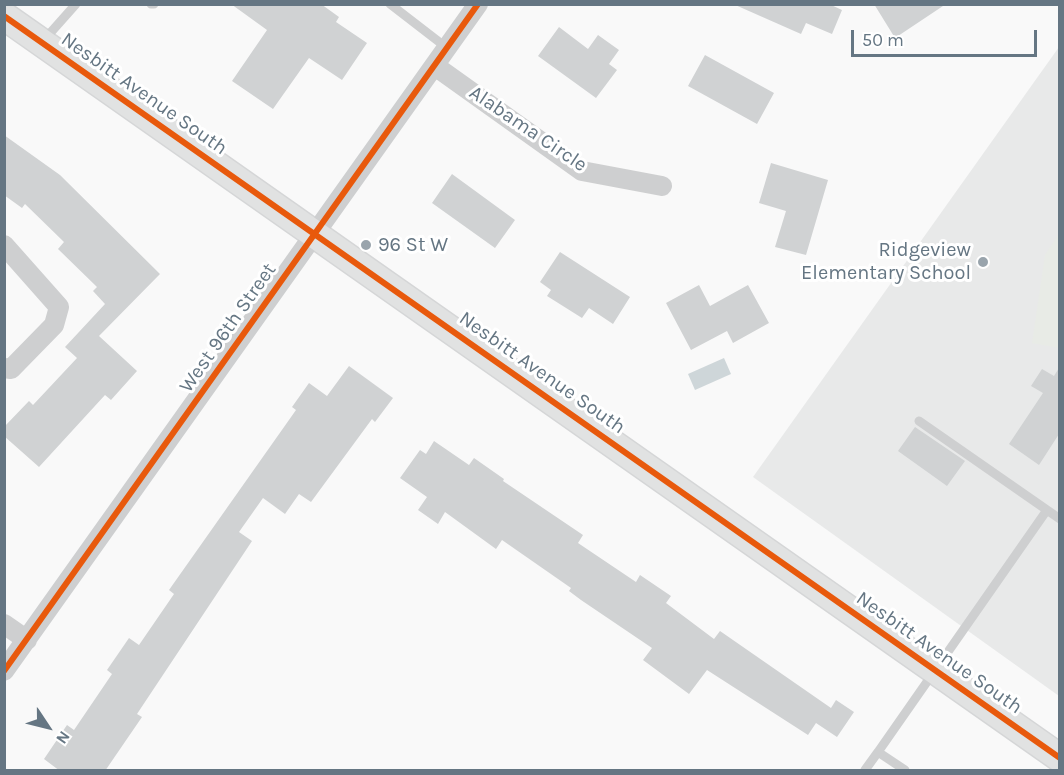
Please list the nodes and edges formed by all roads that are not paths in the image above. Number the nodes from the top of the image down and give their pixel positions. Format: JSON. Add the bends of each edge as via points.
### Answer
{"nodes":[{"id":1,"x":76,"y":4,"type":"edge"},
{"id":2,"x":390,"y":4,"type":"edge"},
{"id":3,"x":478,"y":4,"type":"edge"},
{"id":4,"x":4,"y":16,"type":"edge"},
{"id":5,"x":42,"y":42,"type":"junction"},
{"id":6,"x":447,"y":48,"type":"junction"},
{"id":7,"x":435,"y":66,"type":"junction"},
{"id":8,"x":662,"y":186,"type":"dead end"},
{"id":9,"x":315,"y":234,"type":"junction"},
{"id":10,"x":4,"y":245,"type":"edge"},
{"id":11,"x":4,"y":368,"type":"edge"},
{"id":12,"x":919,"y":421,"type":"dead end"},
{"id":13,"x":1047,"y":510,"type":"junction"},
{"id":14,"x":1059,"y":519,"type":"edge"},
{"id":15,"x":4,"y":624,"type":"edge"},
{"id":16,"x":27,"y":640,"type":"junction"},
{"id":17,"x":935,"y":670,"type":"junction"},
{"id":18,"x":4,"y":671,"type":"edge"},
{"id":19,"x":878,"y":752,"type":"junction"},
{"id":20,"x":1059,"y":758,"type":"edge"},
{"id":21,"x":865,"y":771,"type":"edge"},
{"id":22,"x":905,"y":771,"type":"edge"}],
"edges":[{"from":1,"to":5,"type":"lane"},
{"from":2,"to":6,"type":"lane"},
{"from":3,"to":6,"type":"street","name":"West 96th Street"},
{"from":4,"to":5,"type":"street","name":"Nesbitt Avenue South"},
{"from":5,"to":9,"type":"street","name":"Nesbitt Avenue South"},
{"from":6,"to":7,"type":"street","name":"West 96th Street"},
{"from":7,"to":8,"type":"street","name":"Alabama Circle","via":[[582,171]]},
{"from":7,"to":9,"type":"street","name":"West 96th Street"},
{"from":9,"to":16,"type":"street","name":"West 96th Street"},
{"from":9,"to":17,"type":"street","name":"Nesbitt Avenue South"},
{"from":10,"to":11,"type":"street","via":[[59,307],[54,325],[11,369]]},
{"from":12,"to":13,"type":"lane"},
{"from":13,"to":14,"type":"lane"},
{"from":13,"to":17,"type":"lane"},
{"from":15,"to":16,"type":"street"},
{"from":16,"to":18,"type":"street","name":"West 96th Street"},
{"from":17,"to":19,"type":"lane"},
{"from":17,"to":20,"type":"street","name":"Nesbitt Avenue South"},
{"from":19,"to":21,"type":"lane"},
{"from":19,"to":22,"type":"lane"}]}
